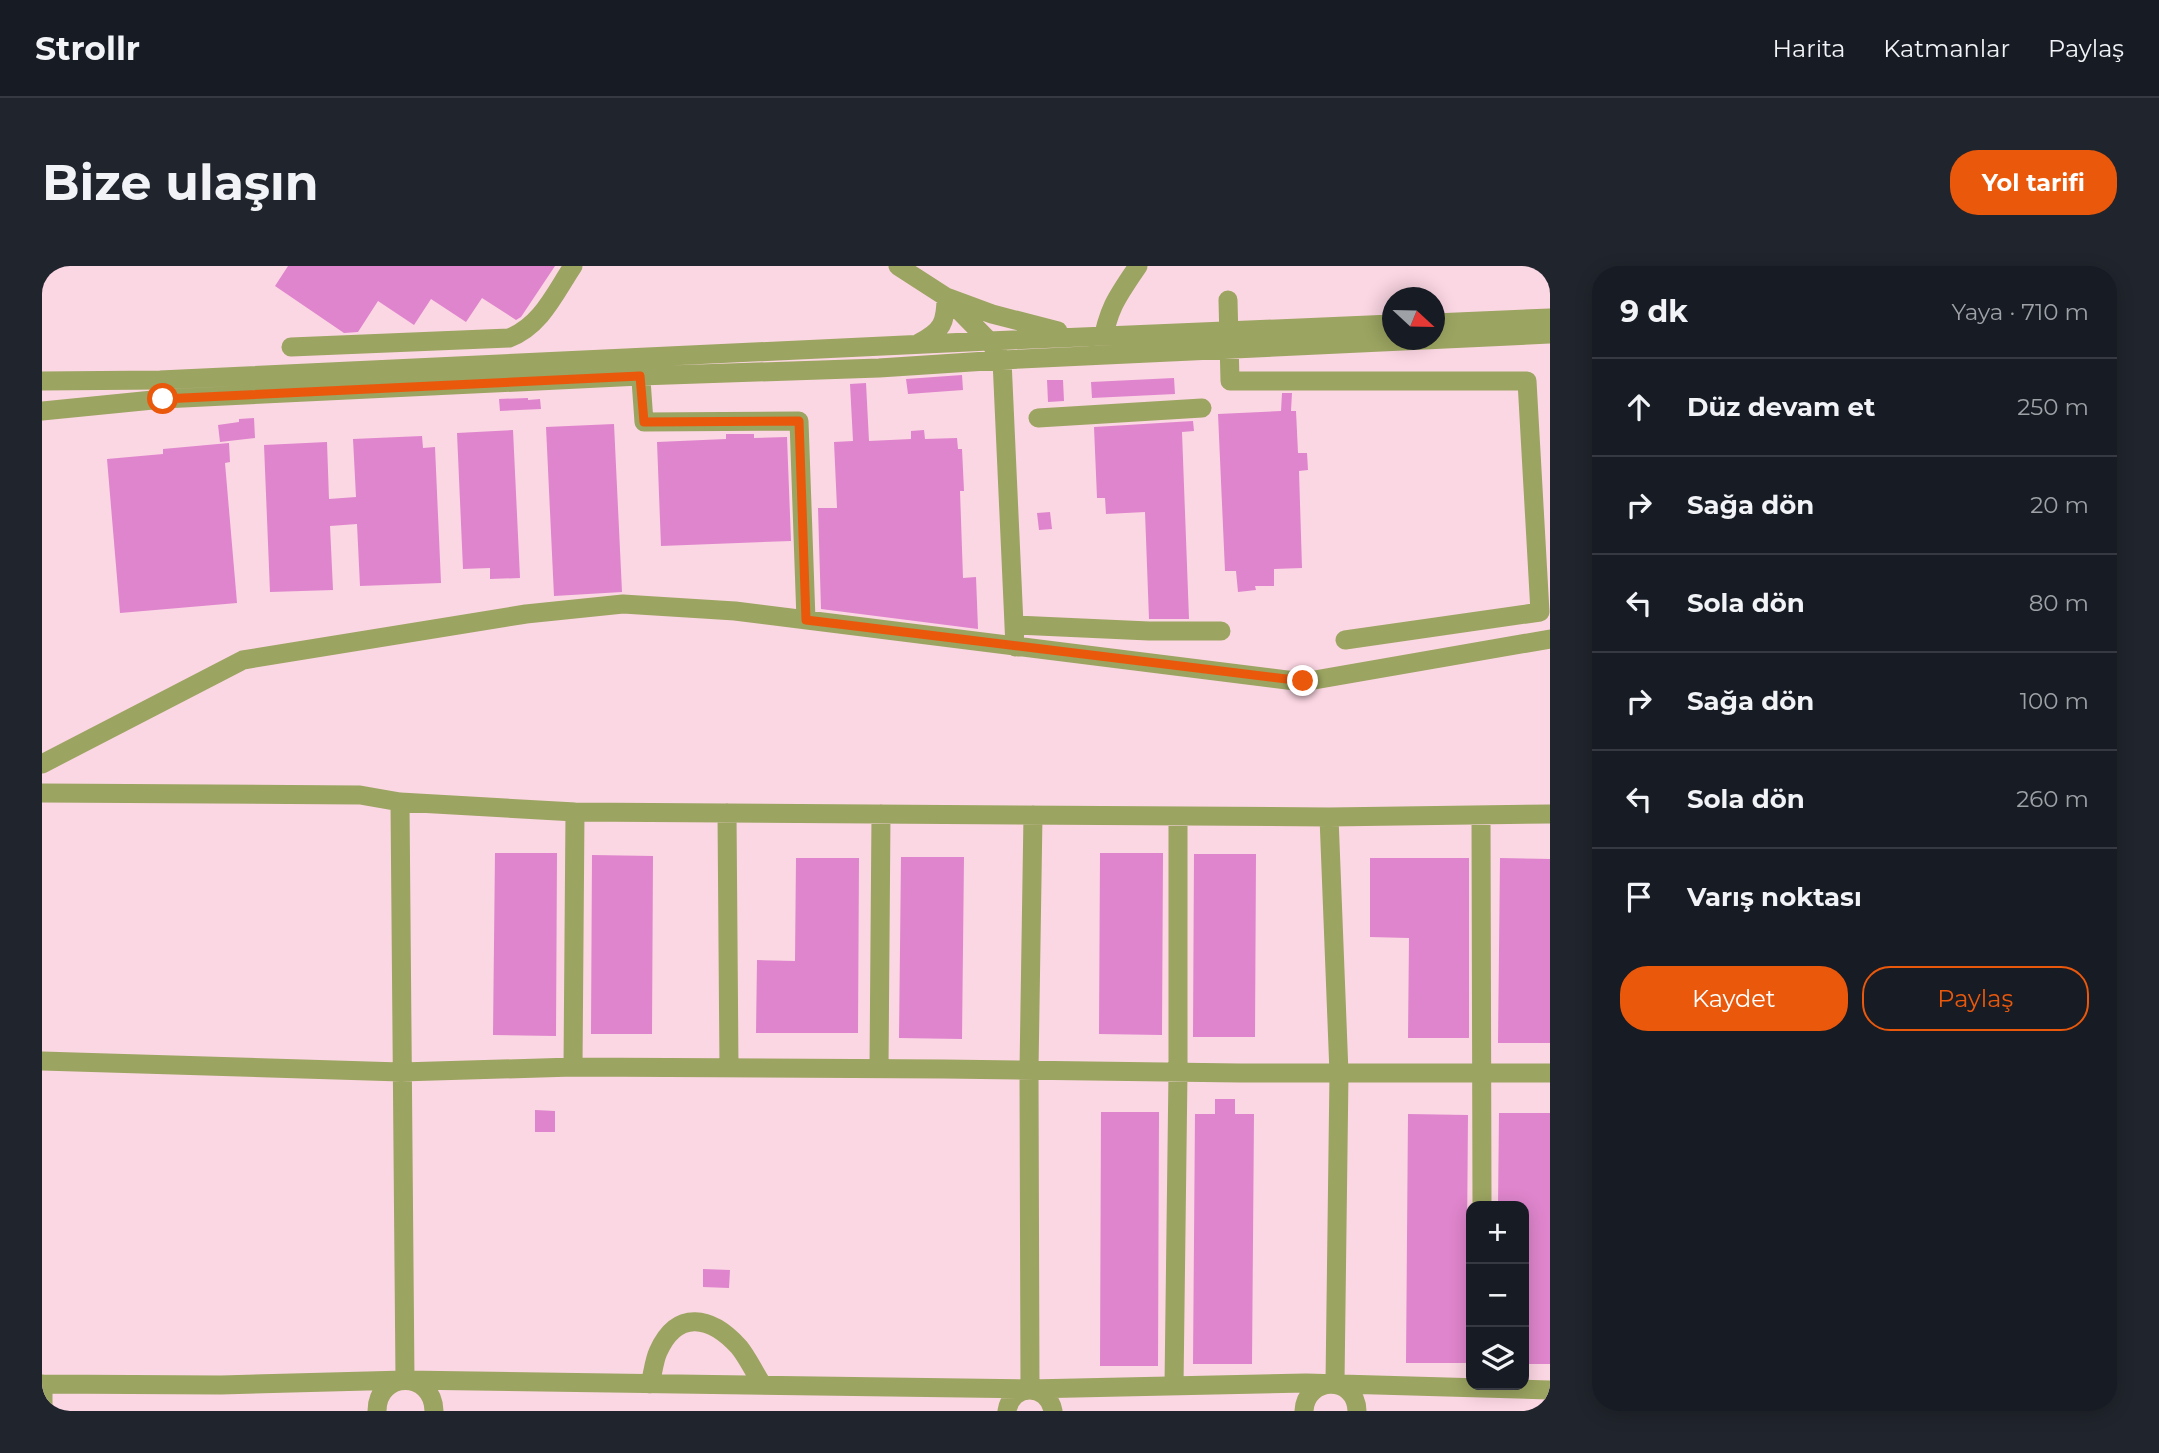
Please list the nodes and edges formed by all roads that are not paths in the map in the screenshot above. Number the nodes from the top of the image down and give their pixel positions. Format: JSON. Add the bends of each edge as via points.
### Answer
{"nodes":[{"id":1,"x":573,"y":266,"type":"edge"},
{"id":2,"x":898,"y":266,"type":"edge"},
{"id":3,"x":1138,"y":266,"type":"edge"},
{"id":4,"x":946,"y":297,"type":"junction"},
{"id":5,"x":1228,"y":300,"type":"dead end"},
{"id":6,"x":1550,"y":318,"type":"edge"},
{"id":7,"x":1445,"y":323,"type":"edge"},
{"id":8,"x":1382,"y":325,"type":"edge"},
{"id":9,"x":1550,"y":334,"type":"edge"},
{"id":10,"x":1082,"y":337,"type":"junction"},
{"id":11,"x":989,"y":341,"type":"junction"},
{"id":12,"x":1230,"y":341,"type":"junction"},
{"id":13,"x":916,"y":345,"type":"junction"},
{"id":14,"x":1101,"y":346,"type":"junction"},
{"id":15,"x":290,"y":347,"type":"dead end"},
{"id":16,"x":1002,"y":360,"type":"junction"},
{"id":17,"x":640,"y":367,"type":"junction"},
{"id":18,"x":42,"y":381,"type":"edge"},
{"id":19,"x":1202,"y":408,"type":"dead end"},
{"id":20,"x":42,"y":411,"type":"edge"},
{"id":21,"x":1004,"y":421,"type":"junction"},
{"id":22,"x":806,"y":620,"type":"junction"},
{"id":23,"x":1014,"y":625,"type":"junction"},
{"id":24,"x":1221,"y":631,"type":"dead end"},
{"id":25,"x":1550,"y":639,"type":"edge"},
{"id":26,"x":1345,"y":640,"type":"dead end"},
{"id":27,"x":1015,"y":647,"type":"junction"},
{"id":28,"x":42,"y":764,"type":"edge"},
{"id":29,"x":42,"y":793,"type":"edge"},
{"id":30,"x":400,"y":802,"type":"junction"},
{"id":31,"x":575,"y":812,"type":"junction"},
{"id":32,"x":727,"y":813,"type":"junction"},
{"id":33,"x":881,"y":814,"type":"junction"},
{"id":34,"x":1033,"y":814,"type":"junction"},
{"id":35,"x":1550,"y":814,"type":"edge"},
{"id":36,"x":1481,"y":815,"type":"junction"},
{"id":37,"x":1178,"y":816,"type":"junction"},
{"id":38,"x":1329,"y":817,"type":"junction"},
{"id":39,"x":42,"y":1061,"type":"edge"},
{"id":40,"x":573,"y":1068,"type":"junction"},
{"id":41,"x":729,"y":1068,"type":"junction"},
{"id":42,"x":879,"y":1069,"type":"junction"},
{"id":43,"x":1029,"y":1070,"type":"junction"},
{"id":44,"x":401,"y":1072,"type":"junction"},
{"id":45,"x":1178,"y":1072,"type":"junction"},
{"id":46,"x":1339,"y":1073,"type":"junction"},
{"id":47,"x":1483,"y":1073,"type":"junction"},
{"id":48,"x":1550,"y":1073,"type":"edge"},
{"id":49,"x":1482,"y":1201,"type":"edge"},
{"id":50,"x":405,"y":1380,"type":"junction"},
{"id":51,"x":1335,"y":1383,"type":"junction"},
{"id":52,"x":42,"y":1384,"type":"edge"},
{"id":53,"x":650,"y":1384,"type":"junction"},
{"id":54,"x":762,"y":1384,"type":"junction"},
{"id":55,"x":1174,"y":1386,"type":"junction"},
{"id":56,"x":1466,"y":1387,"type":"edge"},
{"id":57,"x":1030,"y":1389,"type":"junction"},
{"id":58,"x":1529,"y":1389,"type":"edge"},
{"id":59,"x":1550,"y":1390,"type":"edge"},
{"id":60,"x":43,"y":1411,"type":"edge"},
{"id":61,"x":377,"y":1411,"type":"edge"},
{"id":62,"x":434,"y":1411,"type":"edge"},
{"id":63,"x":1007,"y":1411,"type":"edge"},
{"id":64,"x":1053,"y":1411,"type":"edge"},
{"id":65,"x":1304,"y":1411,"type":"edge"},
{"id":66,"x":1357,"y":1411,"type":"edge"}],
"edges":[{"from":1,"to":15,"type":"street","via":[[538,319],[509,338]]},
{"from":2,"to":4,"type":"street"},
{"from":3,"to":14,"type":"street","via":[[1114,300]]},
{"from":4,"to":10,"type":"street"},
{"from":4,"to":11,"type":"street"},
{"from":4,"to":13,"type":"street","via":[[941,326],[935,335]]},
{"from":5,"to":12,"type":"street"},
{"from":6,"to":7,"type":"street"},
{"from":8,"to":12,"type":"street"},
{"from":9,"to":12,"type":"street"},
{"from":10,"to":11,"type":"street"},
{"from":10,"to":14,"type":"street"},
{"from":11,"to":13,"type":"street"},
{"from":11,"to":16,"type":"street"},
{"from":12,"to":14,"type":"street"},
{"from":12,"to":26,"type":"street","via":[[1230,381],[1527,381],[1540,612]]},
{"from":13,"to":17,"type":"street"},
{"from":14,"to":16,"type":"street"},
{"from":16,"to":17,"type":"street","via":[[879,368]]},
{"from":16,"to":21,"type":"street"},
{"from":17,"to":18,"type":"street"},
{"from":17,"to":20,"type":"street"},
{"from":17,"to":22,"type":"street","via":[[644,422],[799,421]]},
{"from":19,"to":21,"type":"street"},
{"from":21,"to":23,"type":"street"},
{"from":22,"to":27,"type":"street"},
{"from":22,"to":28,"type":"street","via":[[623,604],[526,614],[243,660]]},
{"from":23,"to":24,"type":"street"},
{"from":23,"to":27,"type":"street"},
{"from":25,"to":27,"type":"street","via":[[1303,681]]},
{"from":29,"to":30,"type":"street","via":[[348,795]]},
{"from":30,"to":31,"type":"street"},
{"from":30,"to":44,"type":"street"},
{"from":31,"to":32,"type":"street"},
{"from":31,"to":40,"type":"street"},
{"from":32,"to":33,"type":"street"},
{"from":32,"to":41,"type":"street"},
{"from":33,"to":34,"type":"street"},
{"from":33,"to":42,"type":"street"},
{"from":34,"to":37,"type":"street"},
{"from":34,"to":43,"type":"street"},
{"from":35,"to":36,"type":"street"},
{"from":36,"to":38,"type":"street"},
{"from":36,"to":47,"type":"street"},
{"from":37,"to":38,"type":"street"},
{"from":37,"to":45,"type":"street"},
{"from":38,"to":46,"type":"street"},
{"from":39,"to":44,"type":"street"},
{"from":40,"to":41,"type":"street"},
{"from":40,"to":44,"type":"street"},
{"from":41,"to":42,"type":"street"},
{"from":42,"to":43,"type":"street"},
{"from":43,"to":45,"type":"street"},
{"from":43,"to":57,"type":"street"},
{"from":44,"to":50,"type":"street"},
{"from":45,"to":46,"type":"street"},
{"from":45,"to":55,"type":"street"},
{"from":46,"to":47,"type":"street"},
{"from":46,"to":51,"type":"street"},
{"from":47,"to":48,"type":"street"},
{"from":47,"to":49,"type":"street"},
{"from":50,"to":52,"type":"street"},
{"from":50,"to":53,"type":"street"},
{"from":50,"to":61,"type":"street","via":[[383,1391]]},
{"from":50,"to":62,"type":"street","via":[[426,1389]]},
{"from":51,"to":55,"type":"street"},
{"from":51,"to":56,"type":"street"},
{"from":51,"to":65,"type":"street","via":[[1311,1391]]},
{"from":51,"to":66,"type":"street","via":[[1349,1391]]},
{"from":52,"to":60,"type":"street"},
{"from":53,"to":54,"type":"street"},
{"from":53,"to":54,"type":"street","via":[[657,1352],[673,1328],[697,1322],[722,1331],[740,1349]]},
{"from":54,"to":57,"type":"street"},
{"from":55,"to":57,"type":"street"},
{"from":57,"to":63,"type":"street","via":[[1016,1394]]},
{"from":57,"to":64,"type":"street","via":[[1043,1394]]},
{"from":58,"to":59,"type":"street"}]}
